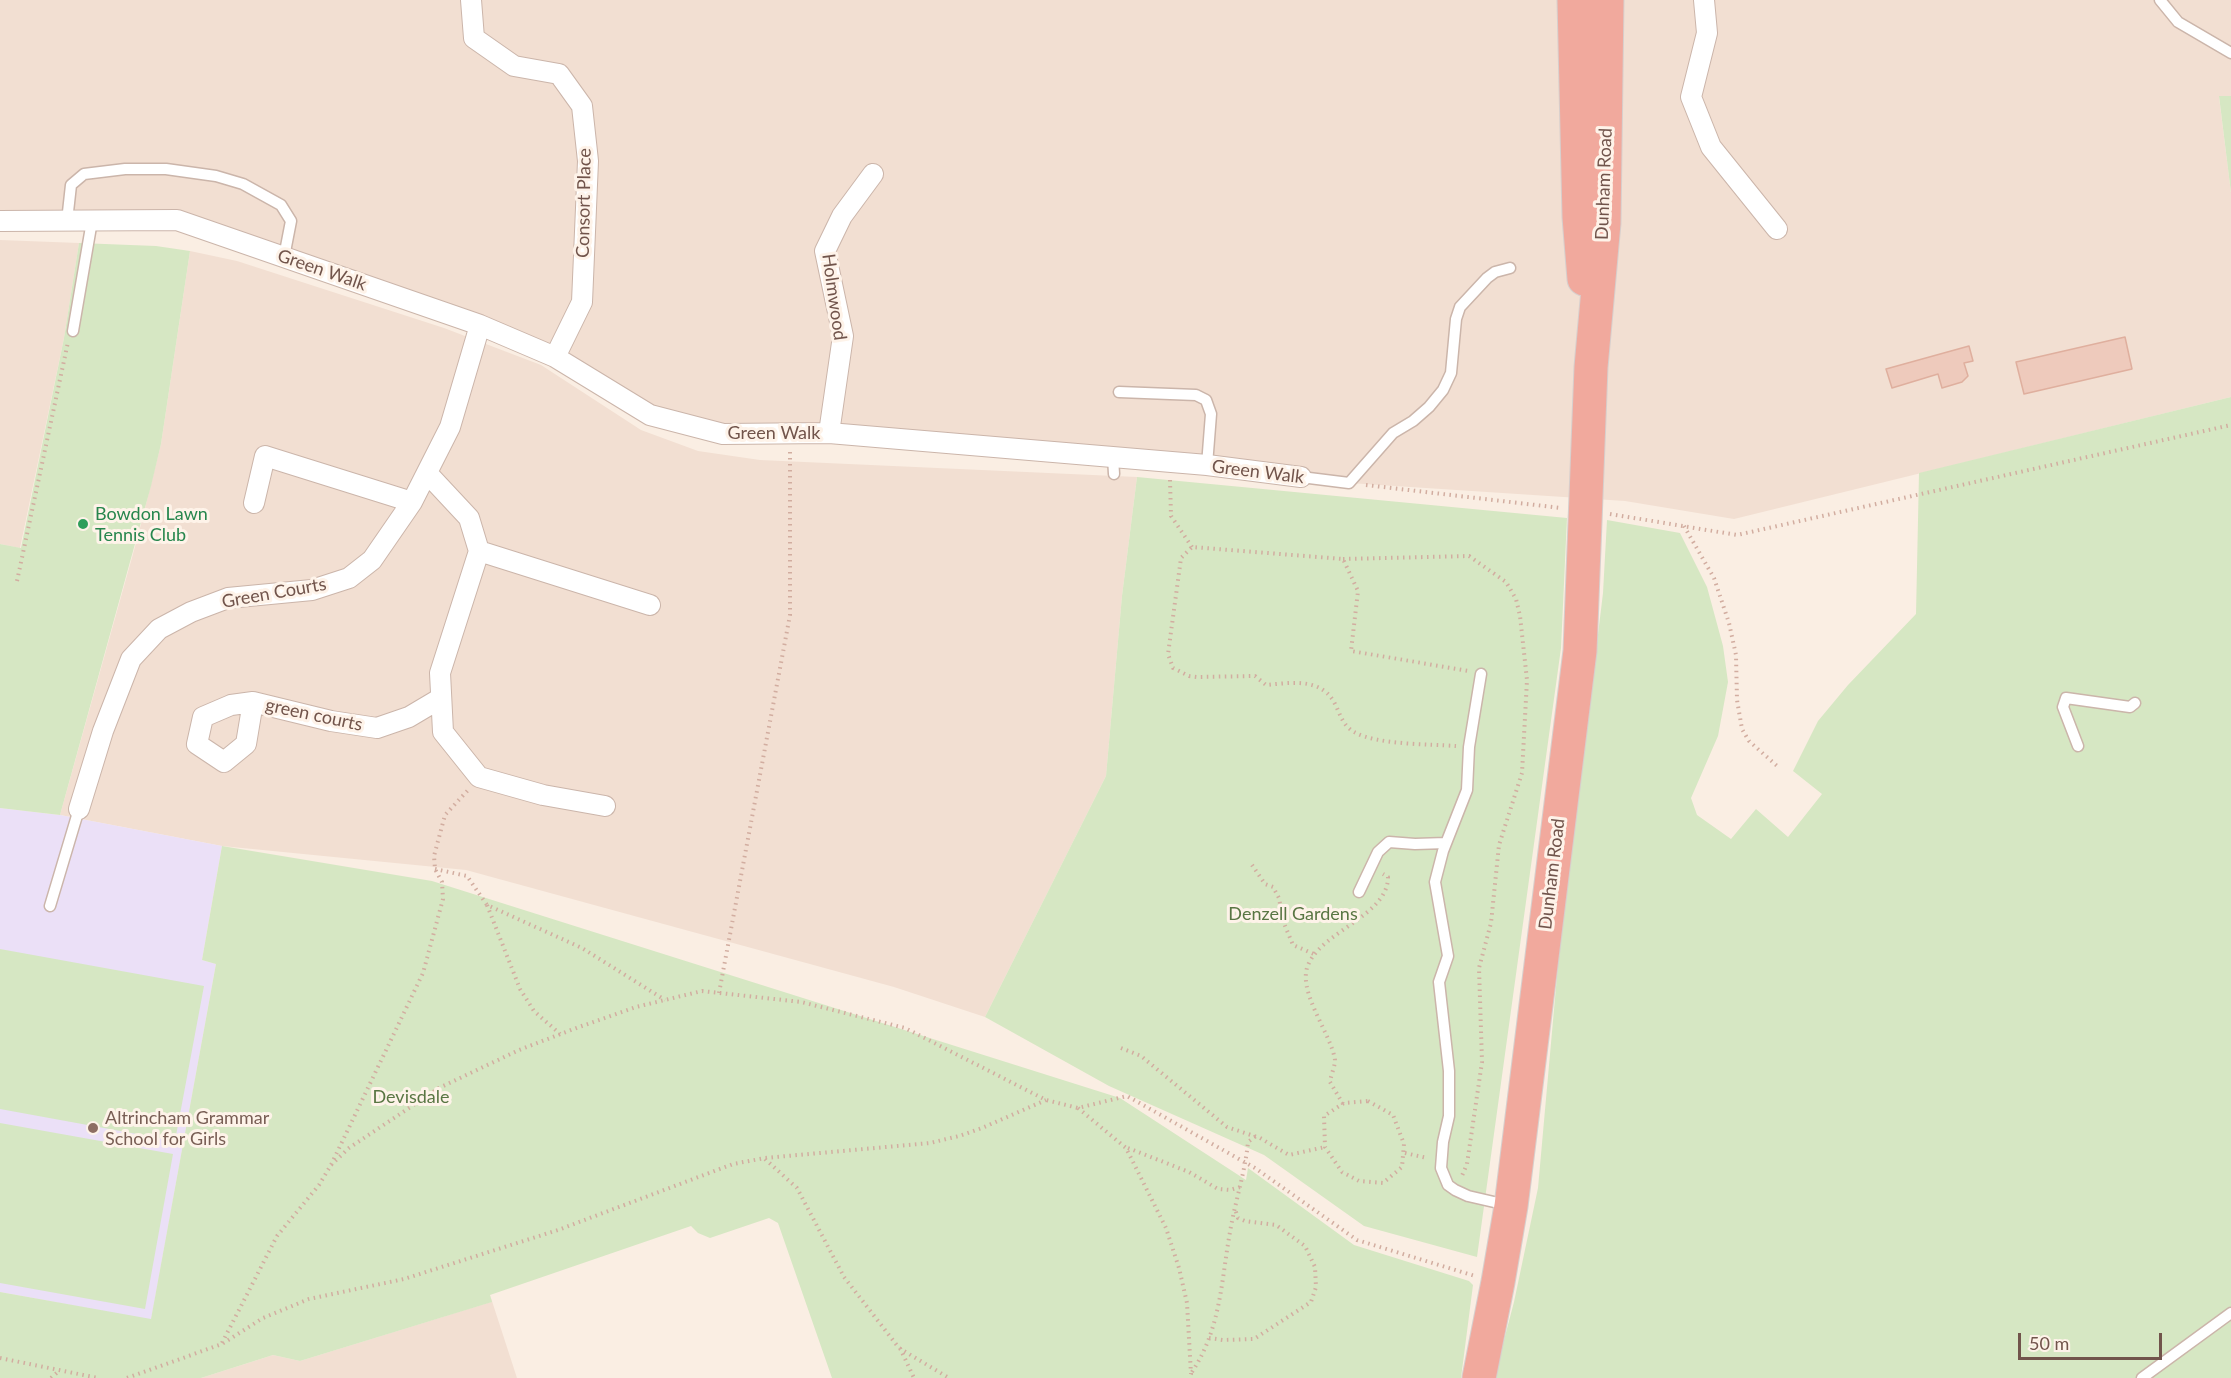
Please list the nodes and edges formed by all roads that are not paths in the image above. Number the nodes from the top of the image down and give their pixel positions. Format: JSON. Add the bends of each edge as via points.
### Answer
{"nodes":[{"id":1,"x":471,"y":0,"type":"edge"},
{"id":2,"x":1574,"y":0,"type":"edge"},
{"id":3,"x":1606,"y":0,"type":"edge"},
{"id":4,"x":1704,"y":0,"type":"edge"},
{"id":5,"x":2160,"y":0,"type":"edge"},
{"id":6,"x":2231,"y":54,"type":"edge"},
{"id":7,"x":873,"y":174,"type":"dead end"},
{"id":8,"x":0,"y":221,"type":"edge"},
{"id":9,"x":67,"y":221,"type":"junction"},
{"id":10,"x":92,"y":221,"type":"junction"},
{"id":11,"x":1777,"y":229,"type":"dead end"},
{"id":12,"x":284,"y":257,"type":"junction"},
{"id":13,"x":1510,"y":268,"type":"dead end"},
{"id":14,"x":480,"y":326,"type":"junction"},
{"id":15,"x":73,"y":331,"type":"road end"},
{"id":16,"x":555,"y":357,"type":"junction"},
{"id":17,"x":1591,"y":367,"type":"junction"},
{"id":18,"x":1119,"y":392,"type":"dead end"},
{"id":19,"x":829,"y":433,"type":"junction"},
{"id":20,"x":1207,"y":465,"type":"junction"},
{"id":21,"x":427,"y":473,"type":"junction"},
{"id":22,"x":1301,"y":477,"type":"joint"},
{"id":23,"x":412,"y":501,"type":"junction"},
{"id":24,"x":254,"y":503,"type":"dead end"},
{"id":25,"x":479,"y":551,"type":"junction"},
{"id":26,"x":650,"y":605,"type":"dead end"},
{"id":27,"x":1481,"y":674,"type":"road end"},
{"id":28,"x":441,"y":698,"type":"junction"},
{"id":29,"x":253,"y":702,"type":"dead end"},
{"id":30,"x":2135,"y":703,"type":"dead end"},
{"id":31,"x":2078,"y":746,"type":"dead end"},
{"id":32,"x":605,"y":806,"type":"dead end"},
{"id":33,"x":79,"y":809,"type":"joint"},
{"id":34,"x":1446,"y":843,"type":"junction"},
{"id":35,"x":1359,"y":892,"type":"dead end"},
{"id":36,"x":50,"y":906,"type":"dead end"},
{"id":37,"x":1511,"y":1206,"type":"junction"},
{"id":38,"x":2231,"y":1313,"type":"edge"},
{"id":39,"x":1479,"y":1378,"type":"edge"},
{"id":40,"x":2142,"y":1378,"type":"edge"}],
"edges":[{"from":1,"to":16,"type":"street","name":"Consort Place","via":[[474,38],[514,66],[559,74],[582,106],[588,161],[582,302]]},
{"from":2,"to":17,"type":"highway","name":"Dunham Road","via":[[1579,217]]},
{"from":3,"to":17,"type":"highway","name":"Dunham Road","via":[[1604,223]]},
{"from":4,"to":11,"type":"street","via":[[1707,33],[1691,97],[1711,147]]},
{"from":5,"to":6,"type":"lane","via":[[2178,22]]},
{"from":7,"to":19,"type":"street","name":"Holmwood","via":[[842,216],[825,251],[843,336]]},
{"from":8,"to":9,"type":"street","name":"Green Walk"},
{"from":9,"to":10,"type":"street","name":"Green Walk"},
{"from":9,"to":12,"type":"lane","via":[[71,184],[84,174],[166,169],[216,176],[243,184],[281,205],[291,221]]},
{"from":10,"to":12,"type":"street","name":"Green Walk","via":[[177,220]]},
{"from":10,"to":15,"type":"lane"},
{"from":12,"to":14,"type":"street","name":"Green Walk"},
{"from":13,"to":22,"type":"lane","name":"Green Walk","via":[[1487,278],[1460,307],[1451,373],[1429,407],[1393,433],[1349,483]]},
{"from":14,"to":16,"type":"street","name":"Green Walk"},
{"from":14,"to":21,"type":"street","name":"Green Courts","via":[[450,428]]},
{"from":16,"to":19,"type":"street","name":"Green Walk","via":[[650,415],[723,435]]},
{"from":17,"to":37,"type":"highway","name":"Dunham Road","via":[[1581,651]]},
{"from":18,"to":20,"type":"lane","via":[[1196,395],[1206,400],[1211,414]]},
{"from":19,"to":20,"type":"street","name":"Green Walk","via":[[1114,466],[1170,462]]},
{"from":20,"to":22,"type":"street","name":"Green Walk"},
{"from":21,"to":23,"type":"street","name":"Green Courts"},
{"from":21,"to":25,"type":"street","via":[[469,518]]},
{"from":23,"to":24,"type":"street","via":[[265,456]]},
{"from":23,"to":33,"type":"street","name":"Green Courts","via":[[372,560],[349,578],[312,590],[228,598],[159,629],[131,659],[103,730]]},
{"from":25,"to":26,"type":"street"},
{"from":25,"to":28,"type":"street","via":[[440,673]]},
{"from":27,"to":34,"type":"lane","via":[[1469,747],[1467,790]]},
{"from":28,"to":29,"type":"street","name":"green courts","via":[[408,717],[377,728]]},
{"from":28,"to":32,"type":"street","via":[[443,732],[479,777],[543,795]]},
{"from":30,"to":31,"type":"lane","via":[[2130,707],[2066,698],[2063,707]]},
{"from":33,"to":36,"type":"lane"},
{"from":34,"to":35,"type":"lane","via":[[1389,842],[1378,852]]},
{"from":34,"to":37,"type":"lane","via":[[1435,882],[1448,956],[1439,982],[1449,1071],[1449,1116],[1441,1168],[1448,1185],[1455,1190]]},
{"from":37,"to":39,"type":"highway","name":"Dunham Road"},
{"from":38,"to":40,"type":"lane"}]}
